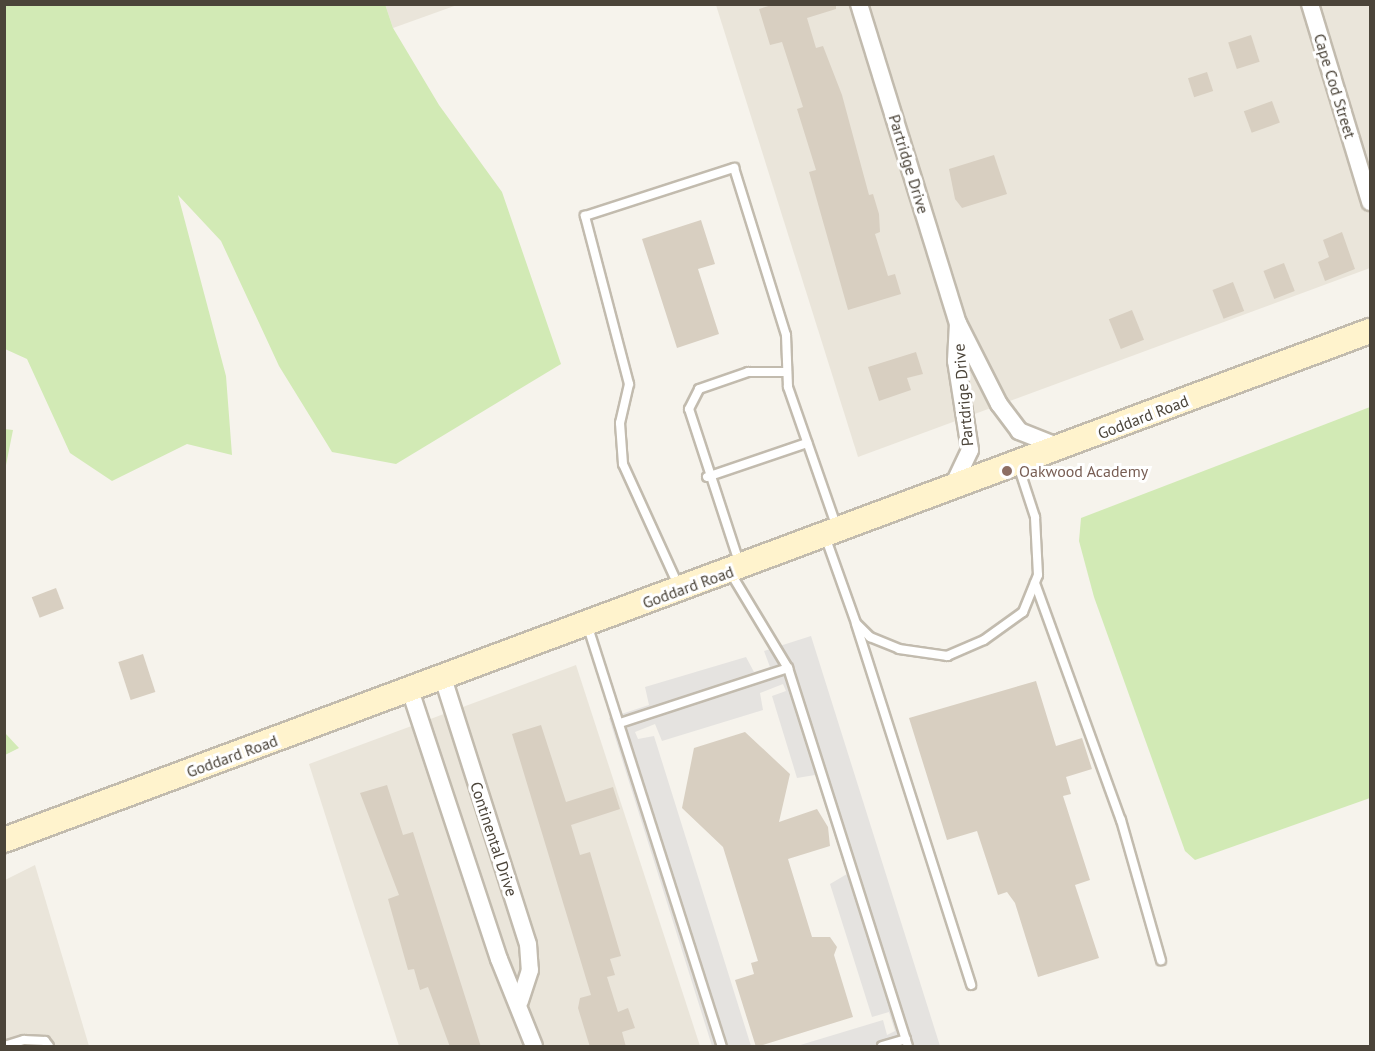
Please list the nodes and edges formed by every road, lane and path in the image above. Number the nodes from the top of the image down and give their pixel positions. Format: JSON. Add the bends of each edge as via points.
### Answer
{"nodes":[{"id":1,"x":859,"y":4,"type":"edge"},
{"id":2,"x":1310,"y":4,"type":"edge"},
{"id":3,"x":1371,"y":202,"type":"edge"},
{"id":4,"x":958,"y":323,"type":"junction"},
{"id":5,"x":1371,"y":331,"type":"edge"},
{"id":6,"x":785,"y":372,"type":"junction"},
{"id":7,"x":807,"y":443,"type":"junction"},
{"id":8,"x":1062,"y":448,"type":"junction"},
{"id":9,"x":1018,"y":465,"type":"junction"},
{"id":10,"x":707,"y":477,"type":"junction"},
{"id":11,"x":951,"y":490,"type":"junction"},
{"id":12,"x":832,"y":534,"type":"junction"},
{"id":13,"x":735,"y":570,"type":"junction"},
{"id":14,"x":1035,"y":583,"type":"junction"},
{"id":15,"x":680,"y":590,"type":"junction"},
{"id":16,"x":587,"y":623,"type":"junction"},
{"id":17,"x":856,"y":623,"type":"junction"},
{"id":18,"x":788,"y":668,"type":"junction"},
{"id":19,"x":443,"y":678,"type":"junction"},
{"id":20,"x":410,"y":690,"type":"junction"},
{"id":21,"x":620,"y":723,"type":"junction"},
{"id":22,"x":4,"y":840,"type":"edge"},
{"id":23,"x":1161,"y":960,"type":"dead end"},
{"id":24,"x":970,"y":985,"type":"dead end"},
{"id":25,"x":520,"y":1001,"type":"junction"},
{"id":26,"x":907,"y":1043,"type":"edge"},
{"id":27,"x":4,"y":1046,"type":"edge"},
{"id":28,"x":49,"y":1047,"type":"edge"},
{"id":29,"x":534,"y":1047,"type":"edge"},
{"id":30,"x":722,"y":1047,"type":"edge"},
{"id":31,"x":882,"y":1047,"type":"edge"}],
"edges":[{"from":1,"to":4,"type":"street","name":"Partridge Drive"},
{"from":2,"to":3,"type":"street","name":"Cape Cod Street"},
{"from":4,"to":8,"type":"street","name":"Partdrige Drive","via":[[999,404],[1019,431]]},
{"from":4,"to":11,"type":"street","name":"Partdrige Drive","via":[[956,361],[970,450]]},
{"from":5,"to":8,"type":"main road","name":"Goddard Road"},
{"from":6,"to":7,"type":"lane"},
{"from":6,"to":10,"type":"lane","via":[[748,372],[699,389],[689,409]]},
{"from":6,"to":15,"type":"lane","via":[[786,335],[734,168],[585,216],[629,384],[620,423],[623,464]]},
{"from":7,"to":10,"type":"lane"},
{"from":7,"to":12,"type":"lane"},
{"from":8,"to":9,"type":"main road","name":"Goddard Road"},
{"from":9,"to":11,"type":"main road","name":"Goddard Road"},
{"from":9,"to":14,"type":"lane","via":[[1035,517]]},
{"from":10,"to":13,"type":"lane"},
{"from":11,"to":12,"type":"main road","name":"Goddard Road"},
{"from":12,"to":13,"type":"main road","name":"Goddard Road"},
{"from":12,"to":17,"type":"lane"},
{"from":13,"to":15,"type":"main road","name":"Goddard Road"},
{"from":13,"to":18,"type":"lane"},
{"from":14,"to":17,"type":"lane","via":[[1023,612],[984,640],[947,656],[899,649],[870,638]]},
{"from":14,"to":23,"type":"lane","via":[[1121,820]]},
{"from":15,"to":16,"type":"main road","name":"Goddard Road"},
{"from":16,"to":19,"type":"main road","name":"Goddard Road"},
{"from":16,"to":21,"type":"lane"},
{"from":17,"to":24,"type":"lane"},
{"from":18,"to":21,"type":"lane"},
{"from":18,"to":26,"type":"lane"},
{"from":19,"to":20,"type":"main road","name":"Goddard Road"},
{"from":19,"to":25,"type":"street","name":"Continental Drive","via":[[528,944],[530,970]]},
{"from":20,"to":22,"type":"main road","name":"Goddard Road"},
{"from":20,"to":25,"type":"street","name":"Continental Drive","via":[[499,959]]},
{"from":21,"to":30,"type":"lane"},
{"from":25,"to":29,"type":"street","name":"Continental Drive"},
{"from":26,"to":31,"type":"lane"},
{"from":27,"to":28,"type":"lane","via":[[24,1040],[45,1041]]}]}
